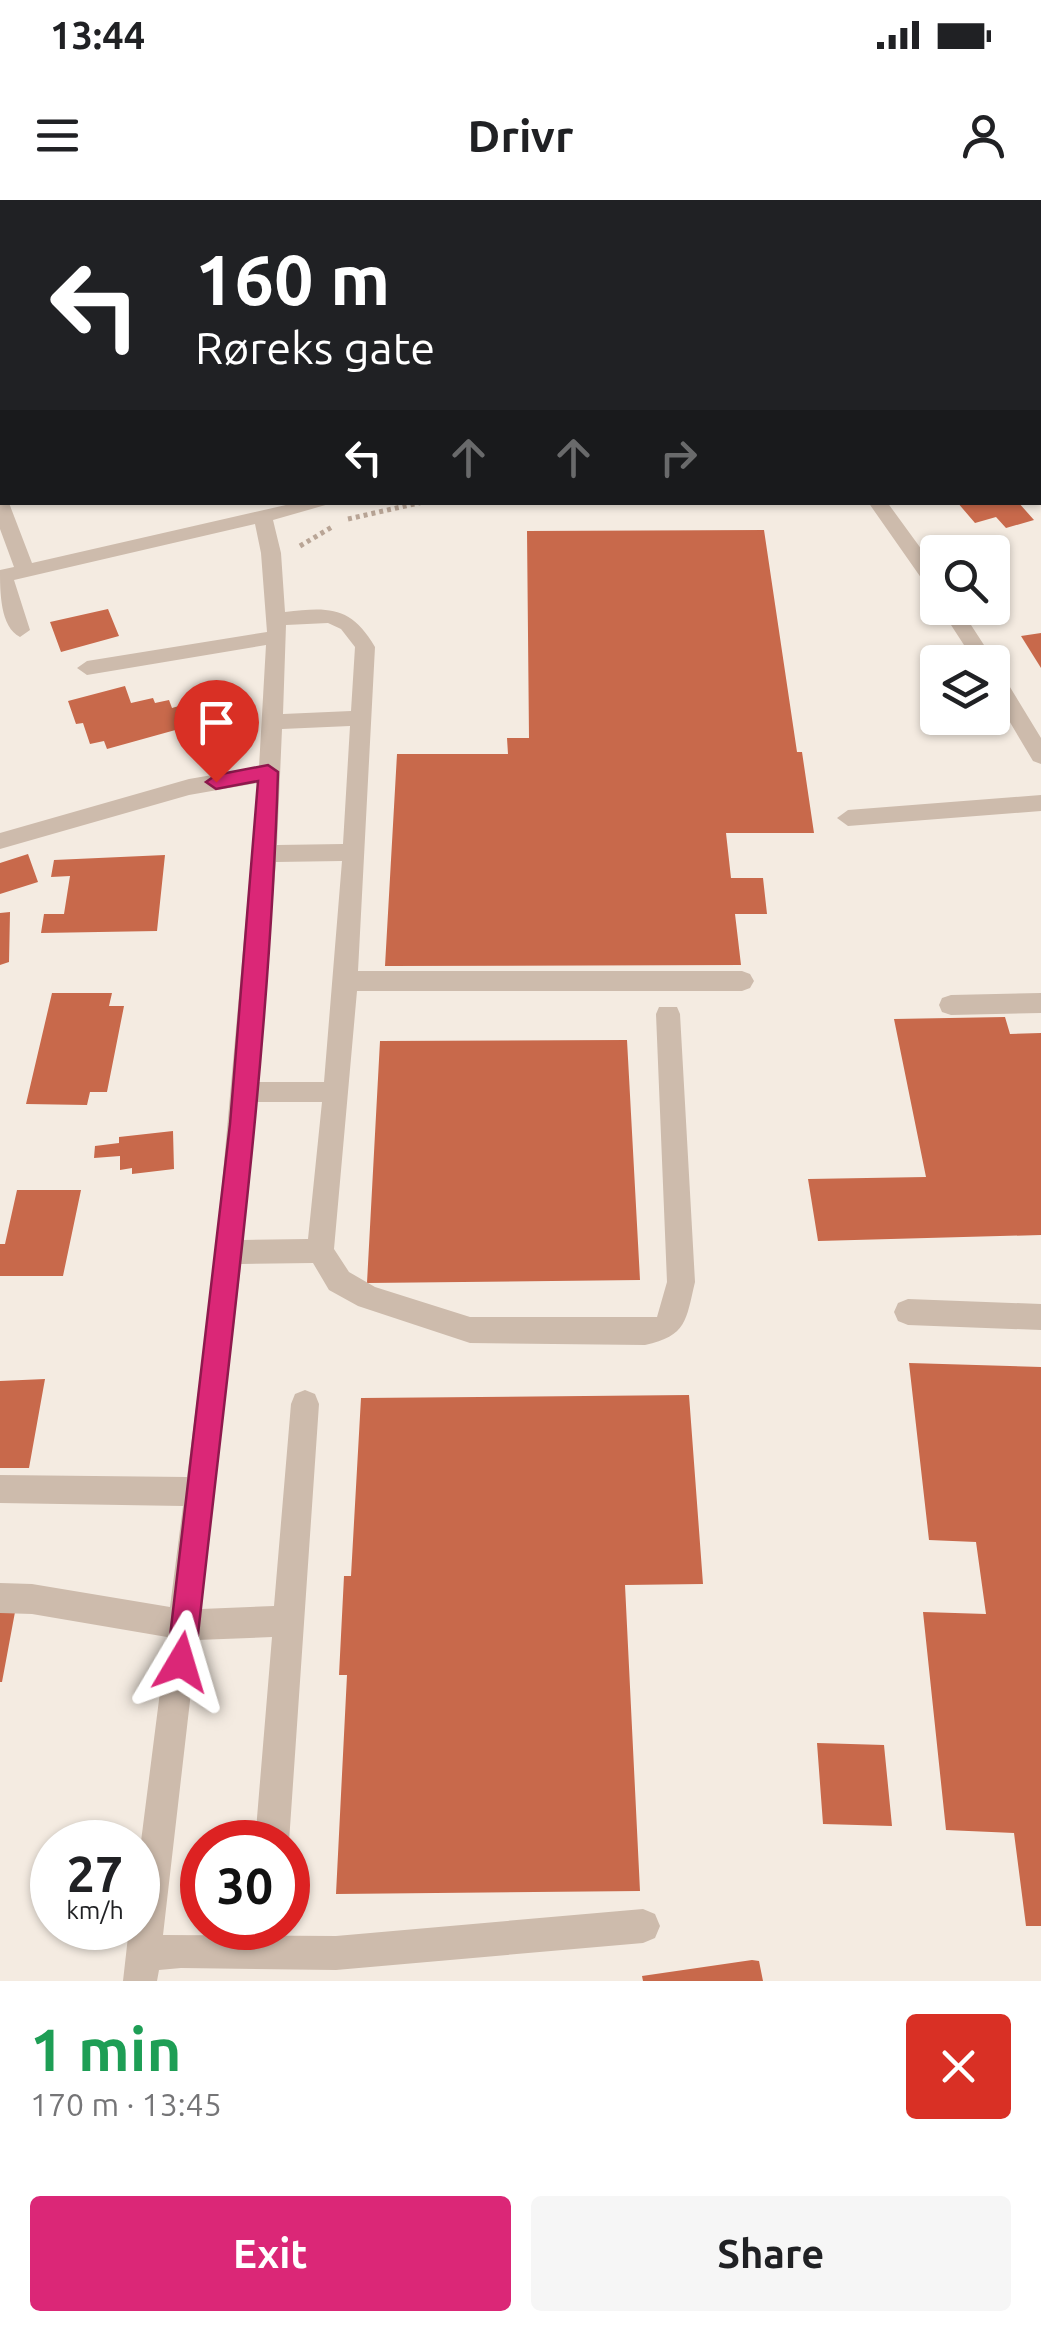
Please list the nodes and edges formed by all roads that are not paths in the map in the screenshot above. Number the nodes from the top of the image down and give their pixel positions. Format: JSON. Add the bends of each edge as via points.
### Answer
{"nodes":[{"id":1,"x":1,"y":505,"type":"edge"},
{"id":2,"x":315,"y":505,"type":"edge"},
{"id":3,"x":879,"y":505,"type":"edge"},
{"id":4,"x":263,"y":518,"type":"junction"},
{"id":5,"x":920,"y":562,"type":"edge"},
{"id":6,"x":24,"y":571,"type":"junction"},
{"id":7,"x":2,"y":577,"type":"edge"},
{"id":8,"x":277,"y":628,"type":"junction"},
{"id":9,"x":20,"y":630,"type":"dead end"},
{"id":10,"x":87,"y":668,"type":"dead end"},
{"id":11,"x":1010,"y":704,"type":"edge"},
{"id":12,"x":362,"y":718,"type":"junction"},
{"id":13,"x":272,"y":722,"type":"junction"},
{"id":14,"x":1041,"y":756,"type":"edge"},
{"id":15,"x":268,"y":772,"type":"junction"},
{"id":16,"x":1041,"y":803,"type":"edge"},
{"id":17,"x":848,"y":818,"type":"dead end"},
{"id":18,"x":0,"y":841,"type":"edge"},
{"id":19,"x":356,"y":852,"type":"junction"},
{"id":20,"x":265,"y":854,"type":"junction"},
{"id":21,"x":346,"y":981,"type":"junction"},
{"id":22,"x":742,"y":981,"type":"dead end"},
{"id":23,"x":1041,"y":1003,"type":"edge"},
{"id":24,"x":951,"y":1005,"type":"dead end"},
{"id":25,"x":668,"y":1014,"type":"dead end"},
{"id":26,"x":245,"y":1092,"type":"junction"},
{"id":27,"x":333,"y":1092,"type":"junction"},
{"id":28,"x":320,"y":1251,"type":"junction"},
{"id":29,"x":229,"y":1252,"type":"junction"},
{"id":30,"x":908,"y":1312,"type":"dead end"},
{"id":31,"x":1041,"y":1317,"type":"edge"},
{"id":32,"x":305,"y":1404,"type":"dead end"},
{"id":33,"x":0,"y":1489,"type":"edge"},
{"id":34,"x":201,"y":1492,"type":"junction"},
{"id":35,"x":0,"y":1598,"type":"edge"},
{"id":36,"x":288,"y":1621,"type":"junction"},
{"id":37,"x":186,"y":1625,"type":"junction"},
{"id":38,"x":274,"y":1820,"type":"edge"},
{"id":39,"x":644,"y":1926,"type":"dead end"},
{"id":40,"x":310,"y":1949,"type":"edge"},
{"id":41,"x":221,"y":1950,"type":"edge"},
{"id":42,"x":142,"y":1968,"type":"edge"}],
"edges":[{"from":1,"to":6,"type":"street"},
{"from":2,"to":4,"type":"street"},
{"from":3,"to":5,"type":"street"},
{"from":4,"to":6,"type":"street"},
{"from":4,"to":8,"type":"street"},
{"from":6,"to":7,"type":"street"},
{"from":7,"to":9,"type":"street"},
{"from":8,"to":10,"type":"street"},
{"from":8,"to":12,"type":"street","via":[[326,616],[356,629],[365,646]]},
{"from":8,"to":13,"type":"street"},
{"from":11,"to":14,"type":"street"},
{"from":12,"to":13,"type":"street"},
{"from":12,"to":19,"type":"street"},
{"from":13,"to":15,"type":"street"},
{"from":15,"to":18,"type":"street","via":[[173,791]]},
{"from":15,"to":20,"type":"street"},
{"from":16,"to":17,"type":"street"},
{"from":19,"to":20,"type":"street"},
{"from":19,"to":21,"type":"street"},
{"from":20,"to":26,"type":"street"},
{"from":21,"to":22,"type":"street"},
{"from":21,"to":27,"type":"street"},
{"from":23,"to":24,"type":"street"},
{"from":25,"to":28,"type":"street","via":[[681,1282],[665,1328],[470,1330],[368,1297],[339,1281]]},
{"from":26,"to":27,"type":"street"},
{"from":26,"to":29,"type":"street"},
{"from":27,"to":28,"type":"street"},
{"from":28,"to":29,"type":"street"},
{"from":29,"to":34,"type":"street"},
{"from":30,"to":31,"type":"street"},
{"from":32,"to":36,"type":"street"},
{"from":33,"to":34,"type":"street"},
{"from":34,"to":37,"type":"street"},
{"from":35,"to":37,"type":"street"},
{"from":36,"to":37,"type":"street"},
{"from":36,"to":38,"type":"street"},
{"from":37,"to":42,"type":"street"},
{"from":39,"to":40,"type":"street","via":[[336,1954]]},
{"from":41,"to":42,"type":"street"}]}
